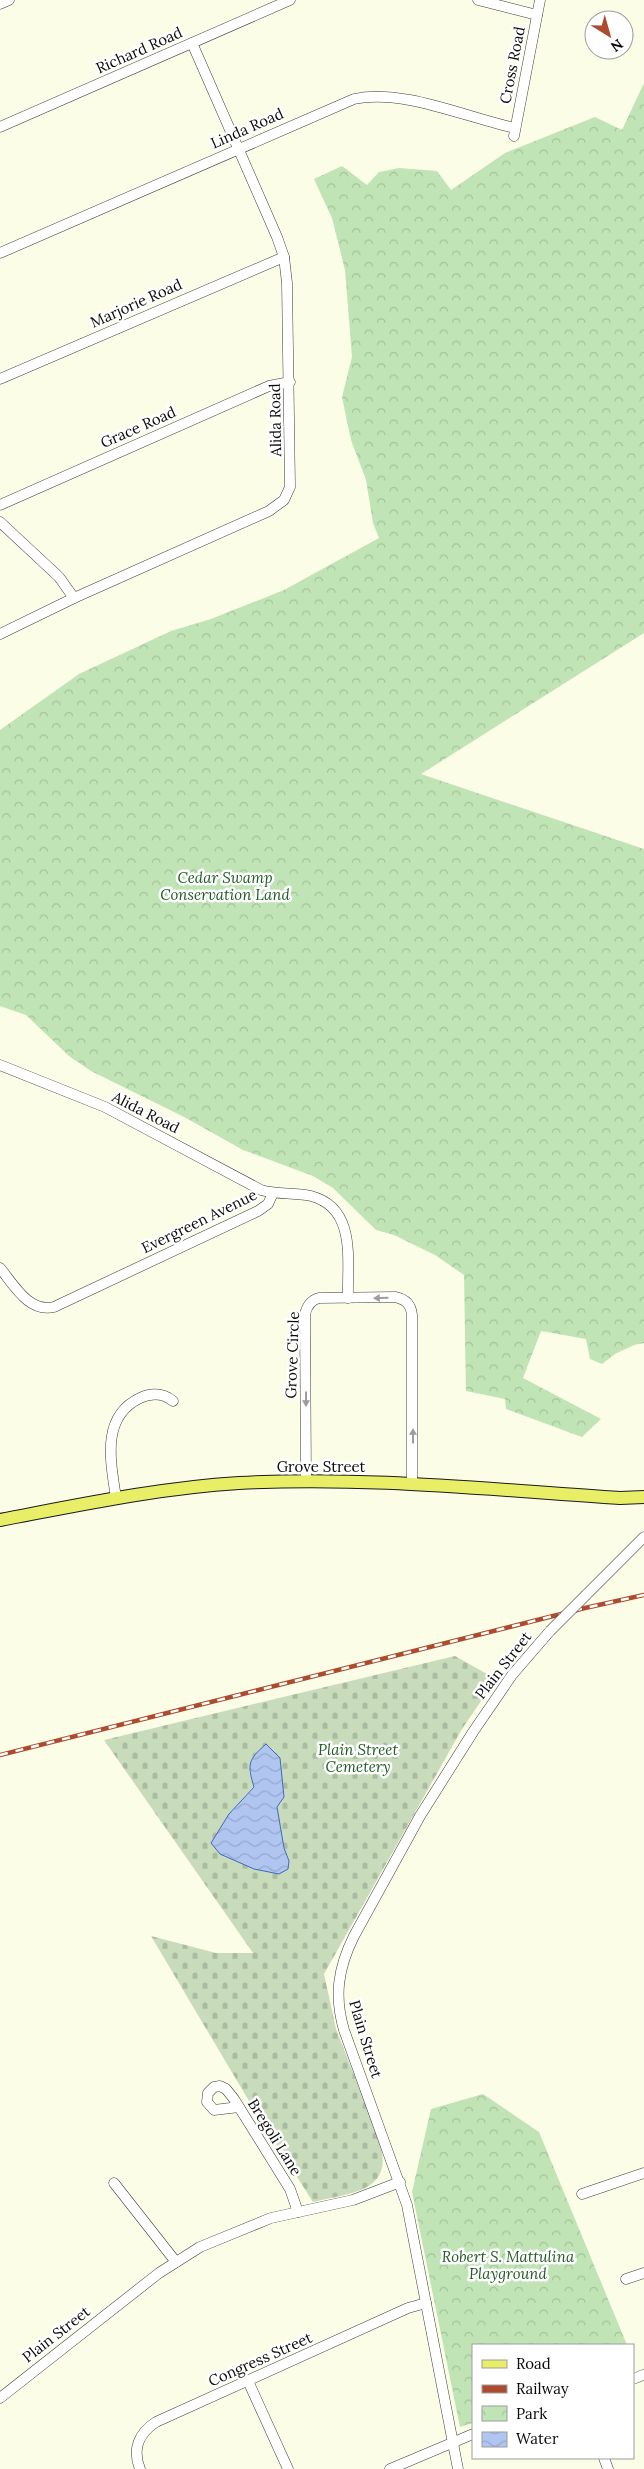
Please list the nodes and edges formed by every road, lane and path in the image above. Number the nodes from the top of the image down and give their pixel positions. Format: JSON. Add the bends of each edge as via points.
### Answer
{"nodes":[{"id":1,"x":9,"y":0,"type":"edge"},
{"id":2,"x":290,"y":0,"type":"edge"},
{"id":3,"x":478,"y":0,"type":"edge"},
{"id":4,"x":540,"y":0,"type":"edge"},
{"id":5,"x":0,"y":4,"type":"edge"},
{"id":6,"x":537,"y":15,"type":"junction"},
{"id":7,"x":192,"y":43,"type":"junction"},
{"id":8,"x":0,"y":127,"type":"edge"},
{"id":9,"x":515,"y":132,"type":"joint"},
{"id":10,"x":238,"y":148,"type":"junction"},
{"id":11,"x":0,"y":252,"type":"edge"},
{"id":12,"x":284,"y":257,"type":"junction"},
{"id":13,"x":0,"y":379,"type":"edge"},
{"id":14,"x":290,"y":382,"type":"junction"},
{"id":15,"x":0,"y":505,"type":"edge"},
{"id":16,"x":0,"y":522,"type":"edge"},
{"id":17,"x":74,"y":598,"type":"junction"},
{"id":18,"x":0,"y":634,"type":"edge"},
{"id":19,"x":0,"y":1065,"type":"edge"},
{"id":20,"x":273,"y":1193,"type":"junction"},
{"id":21,"x":0,"y":1268,"type":"edge"},
{"id":22,"x":348,"y":1298,"type":"junction"},
{"id":23,"x":173,"y":1401,"type":"dead end"},
{"id":24,"x":306,"y":1481,"type":"junction"},
{"id":25,"x":412,"y":1484,"type":"junction"},
{"id":26,"x":644,"y":1497,"type":"edge"},
{"id":27,"x":116,"y":1498,"type":"junction"},
{"id":28,"x":0,"y":1520,"type":"edge"},
{"id":29,"x":644,"y":1537,"type":"edge"},
{"id":30,"x":239,"y":2107,"type":"junction"},
{"id":31,"x":644,"y":2173,"type":"edge"},
{"id":32,"x":400,"y":2182,"type":"junction"},
{"id":33,"x":114,"y":2183,"type":"dead end"},
{"id":34,"x":582,"y":2194,"type":"dead end"},
{"id":35,"x":298,"y":2212,"type":"junction"},
{"id":36,"x":176,"y":2262,"type":"junction"},
{"id":37,"x":644,"y":2273,"type":"edge"},
{"id":38,"x":626,"y":2279,"type":"dead end"},
{"id":39,"x":426,"y":2303,"type":"junction"},
{"id":40,"x":248,"y":2381,"type":"junction"},
{"id":41,"x":0,"y":2398,"type":"edge"},
{"id":42,"x":472,"y":2434,"type":"edge"},
{"id":43,"x":453,"y":2441,"type":"junction"},
{"id":44,"x":140,"y":2469,"type":"edge"},
{"id":45,"x":288,"y":2469,"type":"edge"},
{"id":46,"x":390,"y":2469,"type":"edge"},
{"id":47,"x":458,"y":2469,"type":"edge"}],
"edges":[{"from":1,"to":5,"type":"street"},
{"from":2,"to":7,"type":"street","name":"Richard Road"},
{"from":3,"to":6,"type":"street"},
{"from":4,"to":6,"type":"street","name":"Cross Road"},
{"from":6,"to":9,"type":"street","name":"Cross Road"},
{"from":7,"to":8,"type":"street","name":"Richard Road"},
{"from":7,"to":10,"type":"street","name":"Alida Road"},
{"from":9,"to":10,"type":"street","name":"Linda Road","via":[[403,98],[368,96],[341,103]]},
{"from":10,"to":11,"type":"street","name":"Linda Road"},
{"from":10,"to":12,"type":"street","name":"Alida Road"},
{"from":12,"to":13,"type":"street","name":"Marjorie Road"},
{"from":12,"to":14,"type":"street","name":"Alida Road","via":[[288,283]]},
{"from":14,"to":15,"type":"street","name":"Grace Road","via":[[269,386]]},
{"from":14,"to":17,"type":"street","name":"Alida Road","via":[[291,478],[288,492],[280,504]]},
{"from":16,"to":17,"type":"street","via":[[59,577]]},
{"from":17,"to":18,"type":"street","name":"Alida Road"},
{"from":19,"to":20,"type":"street","name":"Alida Road","via":[[105,1107]]},
{"from":20,"to":21,"type":"street","name":"Evergreen Avenue","via":[[271,1200],[258,1211],[54,1307],[42,1308],[31,1304]]},
{"from":20,"to":22,"type":"street","name":"Evergreen Avenue","via":[[311,1196],[326,1202],[337,1212],[347,1236]]},
{"from":22,"to":24,"type":"street","name":"Grove Circle","one_way":true,"via":[[315,1299],[306,1310]]},
{"from":25,"to":22,"type":"street","name":"Grove Circle","one_way":true,"via":[[412,1311],[405,1300],[398,1298]]},
{"from":23,"to":27,"type":"street","via":[[160,1395],[144,1397],[128,1405],[116,1420],[110,1446]]},
{"from":24,"to":25,"type":"main road","name":"Grove Street"},
{"from":24,"to":27,"type":"main road","name":"Grove Street","via":[[222,1485]]},
{"from":25,"to":26,"type":"main road","name":"Grove Street"},
{"from":27,"to":28,"type":"main road","name":"Grove Street"},
{"from":29,"to":32,"type":"street","name":"Plain Street","bridge":true,"via":[[550,1631],[512,1675],[447,1772],[362,1921],[340,1970],[339,2013]]},
{"from":30,"to":30,"type":"street","name":"Bregoli Lane","via":[[226,2089],[216,2087],[207,2095],[210,2107],[218,2111]]},
{"from":30,"to":35,"type":"street","name":"Bregoli Lane","via":[[292,2193]]},
{"from":31,"to":34,"type":"street"},
{"from":32,"to":35,"type":"street","name":"Plain Street","via":[[353,2200]]},
{"from":32,"to":39,"type":"street"},
{"from":33,"to":36,"type":"street"},
{"from":35,"to":36,"type":"street","name":"Plain Street","via":[[270,2218],[223,2237]]},
{"from":36,"to":41,"type":"street","name":"Plain Street"},
{"from":37,"to":38,"type":"street"},
{"from":39,"to":40,"type":"street","name":"Congress Street","via":[[408,2308]]},
{"from":39,"to":43,"type":"street"},
{"from":40,"to":44,"type":"street","name":"Congress Street","via":[[151,2426],[137,2444]]},
{"from":40,"to":45,"type":"street"},
{"from":42,"to":43,"type":"street"},
{"from":43,"to":46,"type":"street"},
{"from":43,"to":47,"type":"street"}]}
